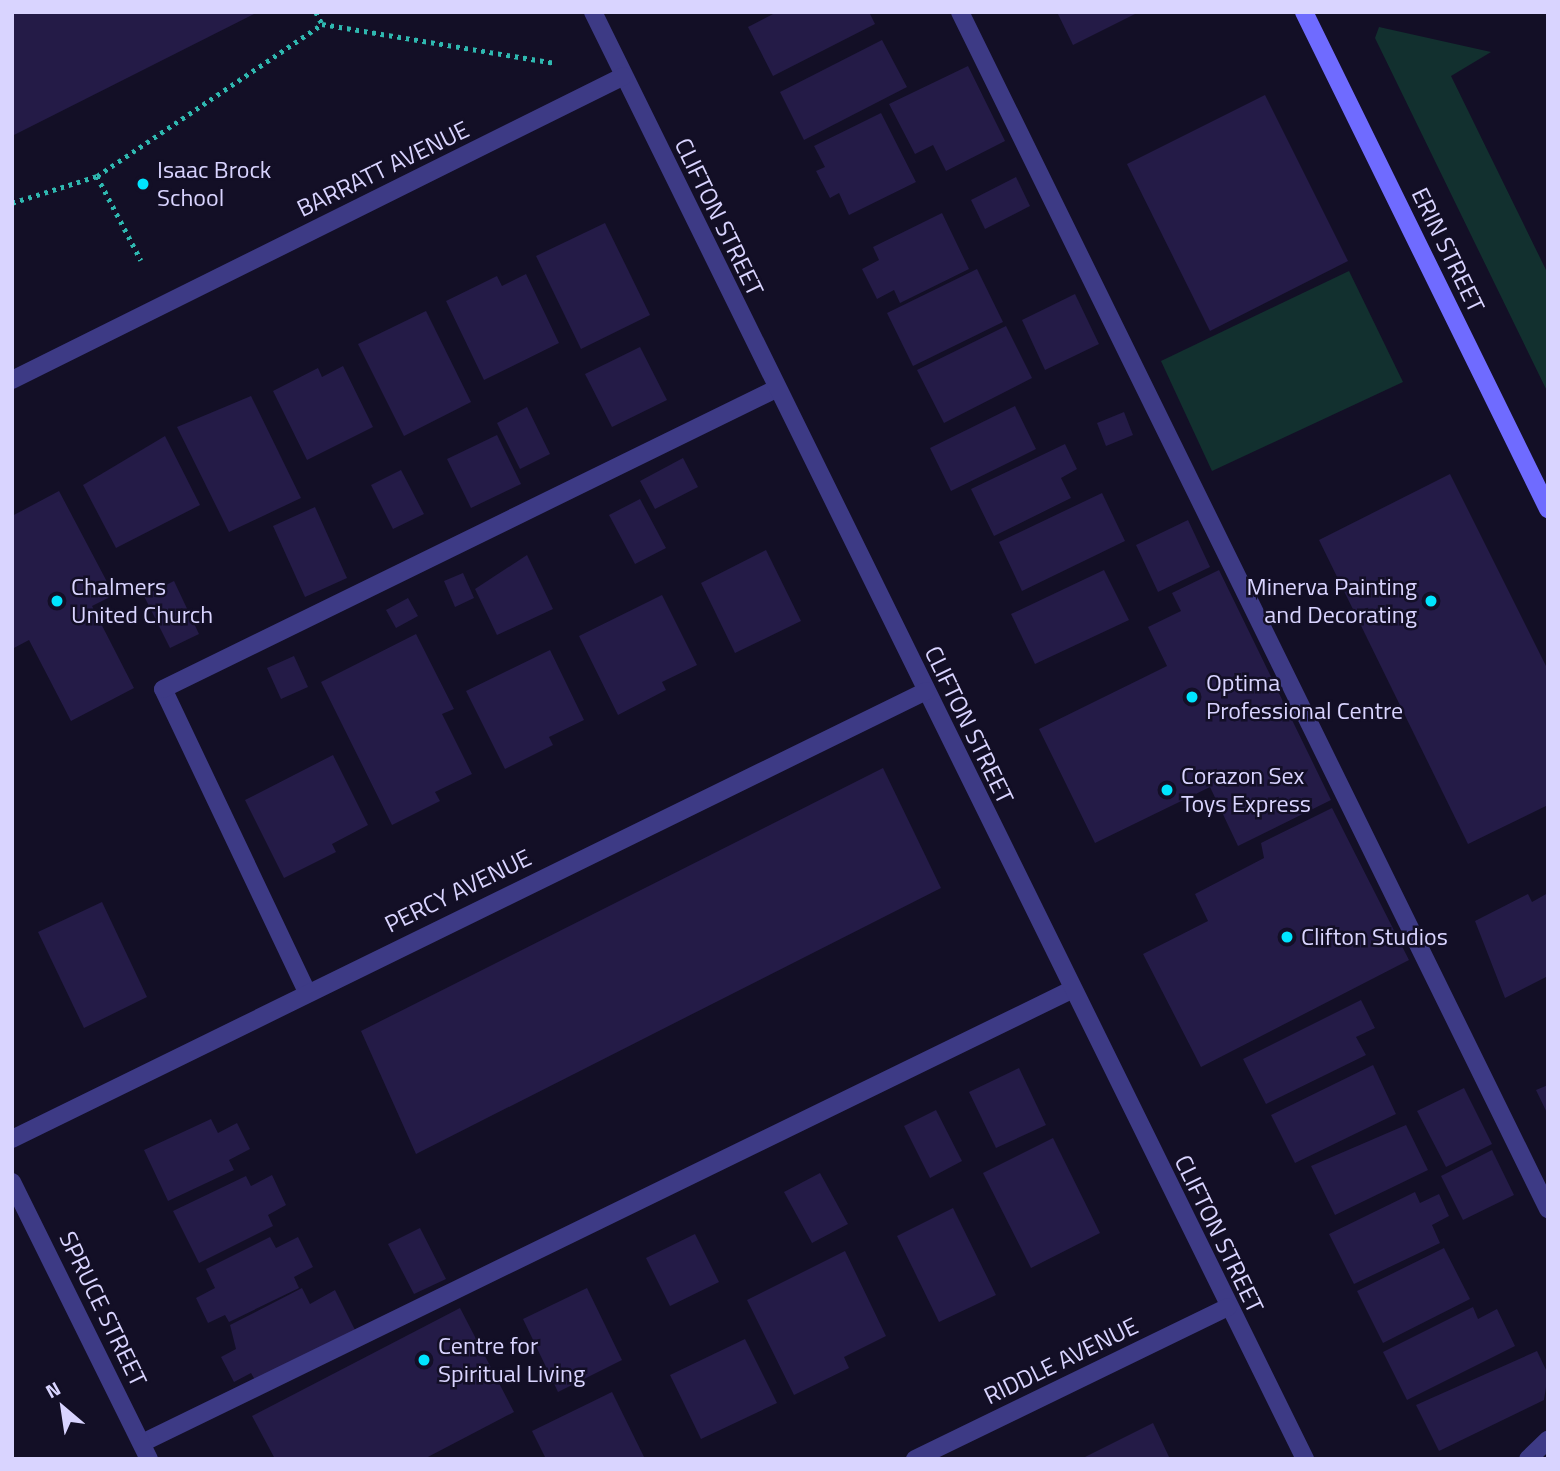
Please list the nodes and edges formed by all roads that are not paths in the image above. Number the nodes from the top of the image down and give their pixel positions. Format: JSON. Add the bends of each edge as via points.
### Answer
{"nodes":[{"id":1,"x":593,"y":12,"type":"edge"},
{"id":2,"x":960,"y":12,"type":"edge"},
{"id":3,"x":1304,"y":12,"type":"edge"},
{"id":4,"x":624,"y":76,"type":"junction"},
{"id":5,"x":12,"y":380,"type":"edge"},
{"id":6,"x":775,"y":389,"type":"junction"},
{"id":7,"x":1548,"y":509,"type":"edge"},
{"id":8,"x":926,"y":691,"type":"junction"},
{"id":9,"x":1071,"y":990,"type":"junction"},
{"id":10,"x":307,"y":992,"type":"junction"},
{"id":11,"x":12,"y":1139,"type":"edge"},
{"id":12,"x":12,"y":1182,"type":"edge"},
{"id":13,"x":1548,"y":1209,"type":"edge"},
{"id":14,"x":1228,"y":1307,"type":"junction"},
{"id":15,"x":1548,"y":1440,"type":"edge"},
{"id":16,"x":145,"y":1451,"type":"edge"},
{"id":17,"x":915,"y":1459,"type":"edge"},
{"id":18,"x":1304,"y":1459,"type":"edge"},
{"id":19,"x":1528,"y":1459,"type":"edge"}],
"edges":[{"from":1,"to":4,"type":"street","name":"CLIFTON STREET"},
{"from":2,"to":13,"type":"street"},
{"from":3,"to":7,"type":"main road","name":"ERIN STREET"},
{"from":4,"to":5,"type":"street","name":"BARRATT AVENUE"},
{"from":4,"to":6,"type":"street","name":"CLIFTON STREET"},
{"from":6,"to":8,"type":"street","name":"CLIFTON STREET"},
{"from":6,"to":10,"type":"street","via":[[163,689]]},
{"from":8,"to":9,"type":"street","name":"CLIFTON STREET"},
{"from":8,"to":10,"type":"street","name":"PERCY AVENUE"},
{"from":9,"to":14,"type":"street","name":"CLIFTON STREET"},
{"from":9,"to":16,"type":"street"},
{"from":10,"to":11,"type":"street","name":"PERCY AVENUE"},
{"from":12,"to":16,"type":"street","name":"SPRUCE STREET"},
{"from":14,"to":17,"type":"street","name":"RIDDLE AVENUE"},
{"from":14,"to":18,"type":"street","name":"CLIFTON STREET"},
{"from":15,"to":19,"type":"street"}]}
